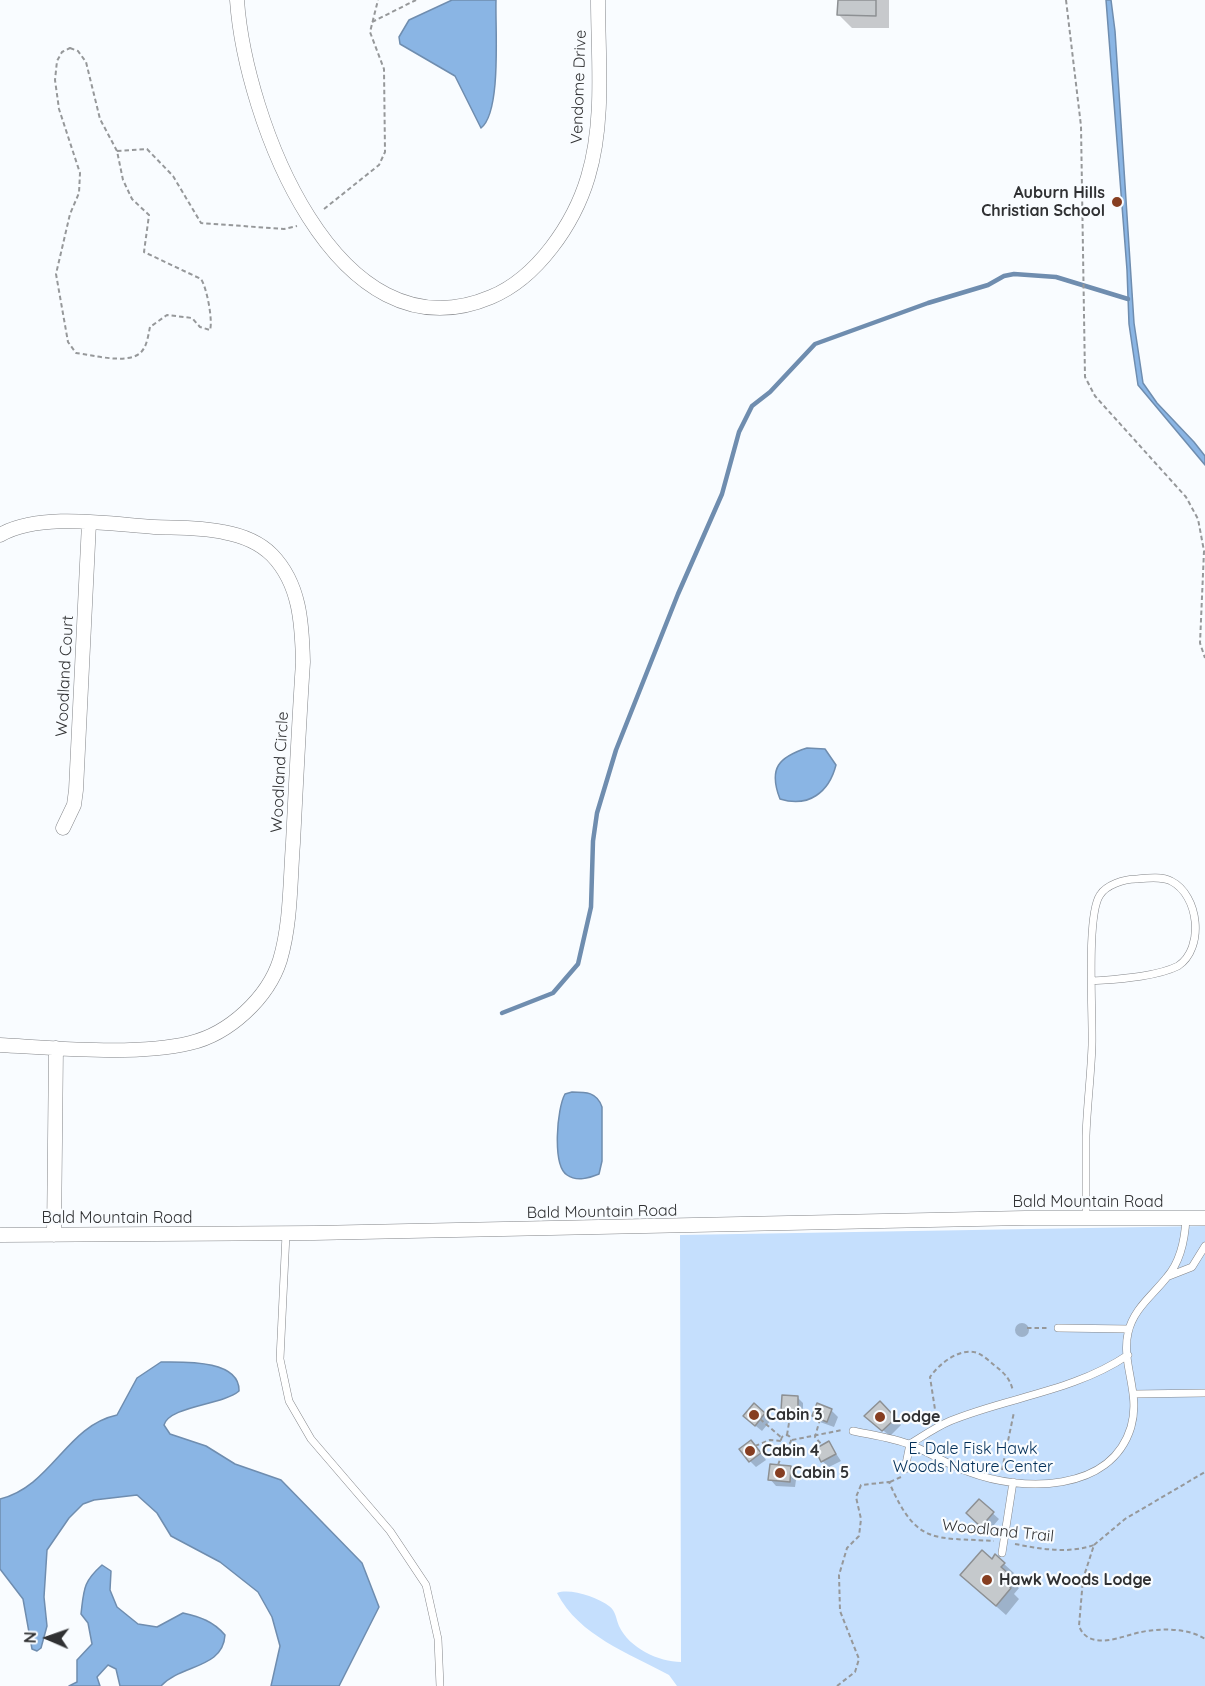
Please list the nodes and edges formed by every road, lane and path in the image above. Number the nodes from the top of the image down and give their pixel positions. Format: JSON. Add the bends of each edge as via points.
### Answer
{"nodes":[{"id":1,"x":237,"y":0,"type":"edge"},
{"id":2,"x":378,"y":0,"type":"edge"},
{"id":3,"x":416,"y":0,"type":"edge"},
{"id":4,"x":598,"y":0,"type":"edge"},
{"id":5,"x":1066,"y":0,"type":"edge"},
{"id":6,"x":372,"y":22,"type":"junction"},
{"id":7,"x":117,"y":151,"type":"junction"},
{"id":8,"x":324,"y":209,"type":"dead end"},
{"id":9,"x":297,"y":226,"type":"dead end"},
{"id":10,"x":89,"y":523,"type":"junction"},
{"id":11,"x":0,"y":536,"type":"edge"},
{"id":12,"x":1205,"y":658,"type":"edge"},
{"id":13,"x":63,"y":828,"type":"dead end"},
{"id":14,"x":1093,"y":981,"type":"junction"},
{"id":15,"x":0,"y":1045,"type":"edge"},
{"id":16,"x":56,"y":1048,"type":"junction"},
{"id":17,"x":1086,"y":1218,"type":"junction"},
{"id":18,"x":1186,"y":1218,"type":"junction"},
{"id":19,"x":1205,"y":1218,"type":"edge"},
{"id":20,"x":286,"y":1234,"type":"junction"},
{"id":21,"x":0,"y":1235,"type":"edge"},
{"id":22,"x":54,"y":1235,"type":"junction"},
{"id":23,"x":1205,"y":1246,"type":"edge"},
{"id":24,"x":1169,"y":1276,"type":"junction"},
{"id":25,"x":1027,"y":1328,"type":"dead end"},
{"id":26,"x":1058,"y":1328,"type":"joint"},
{"id":27,"x":1129,"y":1329,"type":"junction"},
{"id":28,"x":1128,"y":1355,"type":"junction"},
{"id":29,"x":1205,"y":1393,"type":"edge"},
{"id":30,"x":1135,"y":1394,"type":"junction"},
{"id":31,"x":1014,"y":1403,"type":"junction"},
{"id":32,"x":791,"y":1411,"type":"dead end"},
{"id":33,"x":760,"y":1419,"type":"dead end"},
{"id":34,"x":820,"y":1419,"type":"dead end"},
{"id":35,"x":937,"y":1427,"type":"junction"},
{"id":36,"x":853,"y":1431,"type":"joint"},
{"id":37,"x":788,"y":1435,"type":"junction"},
{"id":38,"x":815,"y":1437,"type":"junction"},
{"id":39,"x":781,"y":1439,"type":"junction"},
{"id":40,"x":792,"y":1440,"type":"junction"},
{"id":41,"x":910,"y":1444,"type":"junction"},
{"id":42,"x":822,"y":1445,"type":"dead end"},
{"id":43,"x":755,"y":1446,"type":"dead end"},
{"id":44,"x":785,"y":1446,"type":"junction"},
{"id":45,"x":778,"y":1464,"type":"dead end"},
{"id":46,"x":905,"y":1469,"type":"dead end"},
{"id":47,"x":1205,"y":1472,"type":"edge"},
{"id":48,"x":999,"y":1480,"type":"junction"},
{"id":49,"x":1013,"y":1482,"type":"junction"},
{"id":50,"x":1004,"y":1542,"type":"junction"},
{"id":51,"x":1094,"y":1545,"type":"junction"},
{"id":52,"x":1002,"y":1553,"type":"dead end"},
{"id":53,"x":1205,"y":1639,"type":"edge"},
{"id":54,"x":440,"y":1686,"type":"edge"},
{"id":55,"x":837,"y":1686,"type":"edge"}],
"edges":[{"from":1,"to":4,"type":"street","name":"Vendome Drive","via":[[242,46],[258,107],[310,217],[335,253],[365,283],[400,302],[436,308],[478,303],[519,281],[551,246],[571,216],[588,179],[594,150]]},
{"from":2,"to":6,"type":"path"},
{"from":3,"to":6,"type":"path"},
{"from":5,"to":12,"type":"path","via":[[1081,126],[1085,377],[1095,396],[1186,497],[1198,519],[1204,551],[1200,643]]},
{"from":6,"to":8,"type":"path","via":[[372,38],[385,81],[385,152],[379,165]]},
{"from":7,"to":7,"type":"path","via":[[100,119],[86,62],[78,51],[70,48],[62,52],[55,80],[59,109],[80,173],[79,193],[56,274],[68,342],[76,353],[129,358],[140,353],[150,327],[167,315],[192,318],[200,327],[210,330],[212,322],[201,279],[144,252],[149,215],[132,199]]},
{"from":7,"to":9,"type":"path","via":[[147,149],[173,176],[201,223]]},
{"from":10,"to":11,"type":"street","name":"Woodland Circle","via":[[20,527]]},
{"from":10,"to":13,"type":"street","name":"Woodland Court","via":[[76,790]]},
{"from":10,"to":16,"type":"street","name":"Woodland Circle","via":[[222,531],[247,538],[270,553],[285,571],[302,625],[303,662],[288,915],[280,961],[266,989],[242,1016],[222,1030],[193,1043],[168,1047]]},
{"from":14,"to":14,"type":"lane","via":[[1094,912],[1105,889],[1128,879],[1151,878],[1169,879],[1180,886],[1191,899],[1196,914],[1196,935],[1191,951],[1179,965]]},
{"from":14,"to":17,"type":"lane"},
{"from":15,"to":16,"type":"street","name":"Woodland Circle"},
{"from":16,"to":22,"type":"street"},
{"from":17,"to":18,"type":"street","name":"Bald Mountain Road"},
{"from":17,"to":20,"type":"street","name":"Bald Mountain Road"},
{"from":18,"to":19,"type":"street","name":"Bald Mountain Road"},
{"from":18,"to":24,"type":"lane","via":[[1180,1253]]},
{"from":20,"to":22,"type":"street","name":"Bald Mountain Road"},
{"from":20,"to":54,"type":"lane","via":[[280,1359],[289,1401],[311,1439],[390,1531],[426,1585],[438,1639]]},
{"from":21,"to":22,"type":"street","name":"Bald Mountain Road"},
{"from":23,"to":24,"type":"lane","via":[[1192,1267]]},
{"from":24,"to":27,"type":"lane","via":[[1145,1300]]},
{"from":25,"to":26,"type":"path"},
{"from":26,"to":27,"type":"lane"},
{"from":27,"to":28,"type":"lane"},
{"from":28,"to":30,"type":"lane"},
{"from":28,"to":31,"type":"lane","via":[[1076,1381]]},
{"from":29,"to":30,"type":"lane"},
{"from":30,"to":49,"type":"lane","via":[[1133,1419],[1126,1438],[1117,1455],[1100,1468],[1048,1485]]},
{"from":31,"to":35,"type":"lane"},
{"from":31,"to":35,"type":"path","via":[[1010,1379],[976,1352],[964,1351],[930,1377]]},
{"from":31,"to":48,"type":"path","via":[[1015,1417]]},
{"from":32,"to":37,"type":"path"},
{"from":33,"to":39,"type":"path"},
{"from":34,"to":38,"type":"path"},
{"from":35,"to":41,"type":"lane"},
{"from":36,"to":38,"type":"path","via":[[832,1431]]},
{"from":36,"to":41,"type":"lane"},
{"from":37,"to":39,"type":"path"},
{"from":37,"to":40,"type":"path"},
{"from":38,"to":40,"type":"path"},
{"from":38,"to":42,"type":"path"},
{"from":39,"to":43,"type":"path"},
{"from":39,"to":44,"type":"path"},
{"from":40,"to":44,"type":"path"},
{"from":41,"to":46,"type":"lane"},
{"from":41,"to":48,"type":"lane","via":[[962,1470]]},
{"from":44,"to":45,"type":"path"},
{"from":47,"to":51,"type":"path","via":[[1125,1519]]},
{"from":48,"to":49,"type":"lane"},
{"from":49,"to":50,"type":"lane"},
{"from":50,"to":51,"type":"path","name":"Woodland Trail","via":[[1045,1550]]},
{"from":50,"to":52,"type":"lane"},
{"from":50,"to":55,"type":"path","name":"Woodland Trail","via":[[939,1539],[915,1525],[889,1482],[861,1485],[856,1497],[861,1519],[859,1536],[847,1548],[839,1575],[840,1611],[859,1659],[855,1672]]},
{"from":51,"to":53,"type":"path","via":[[1083,1578],[1078,1626],[1081,1632],[1094,1640],[1107,1641],[1156,1630],[1190,1632]]}]}
